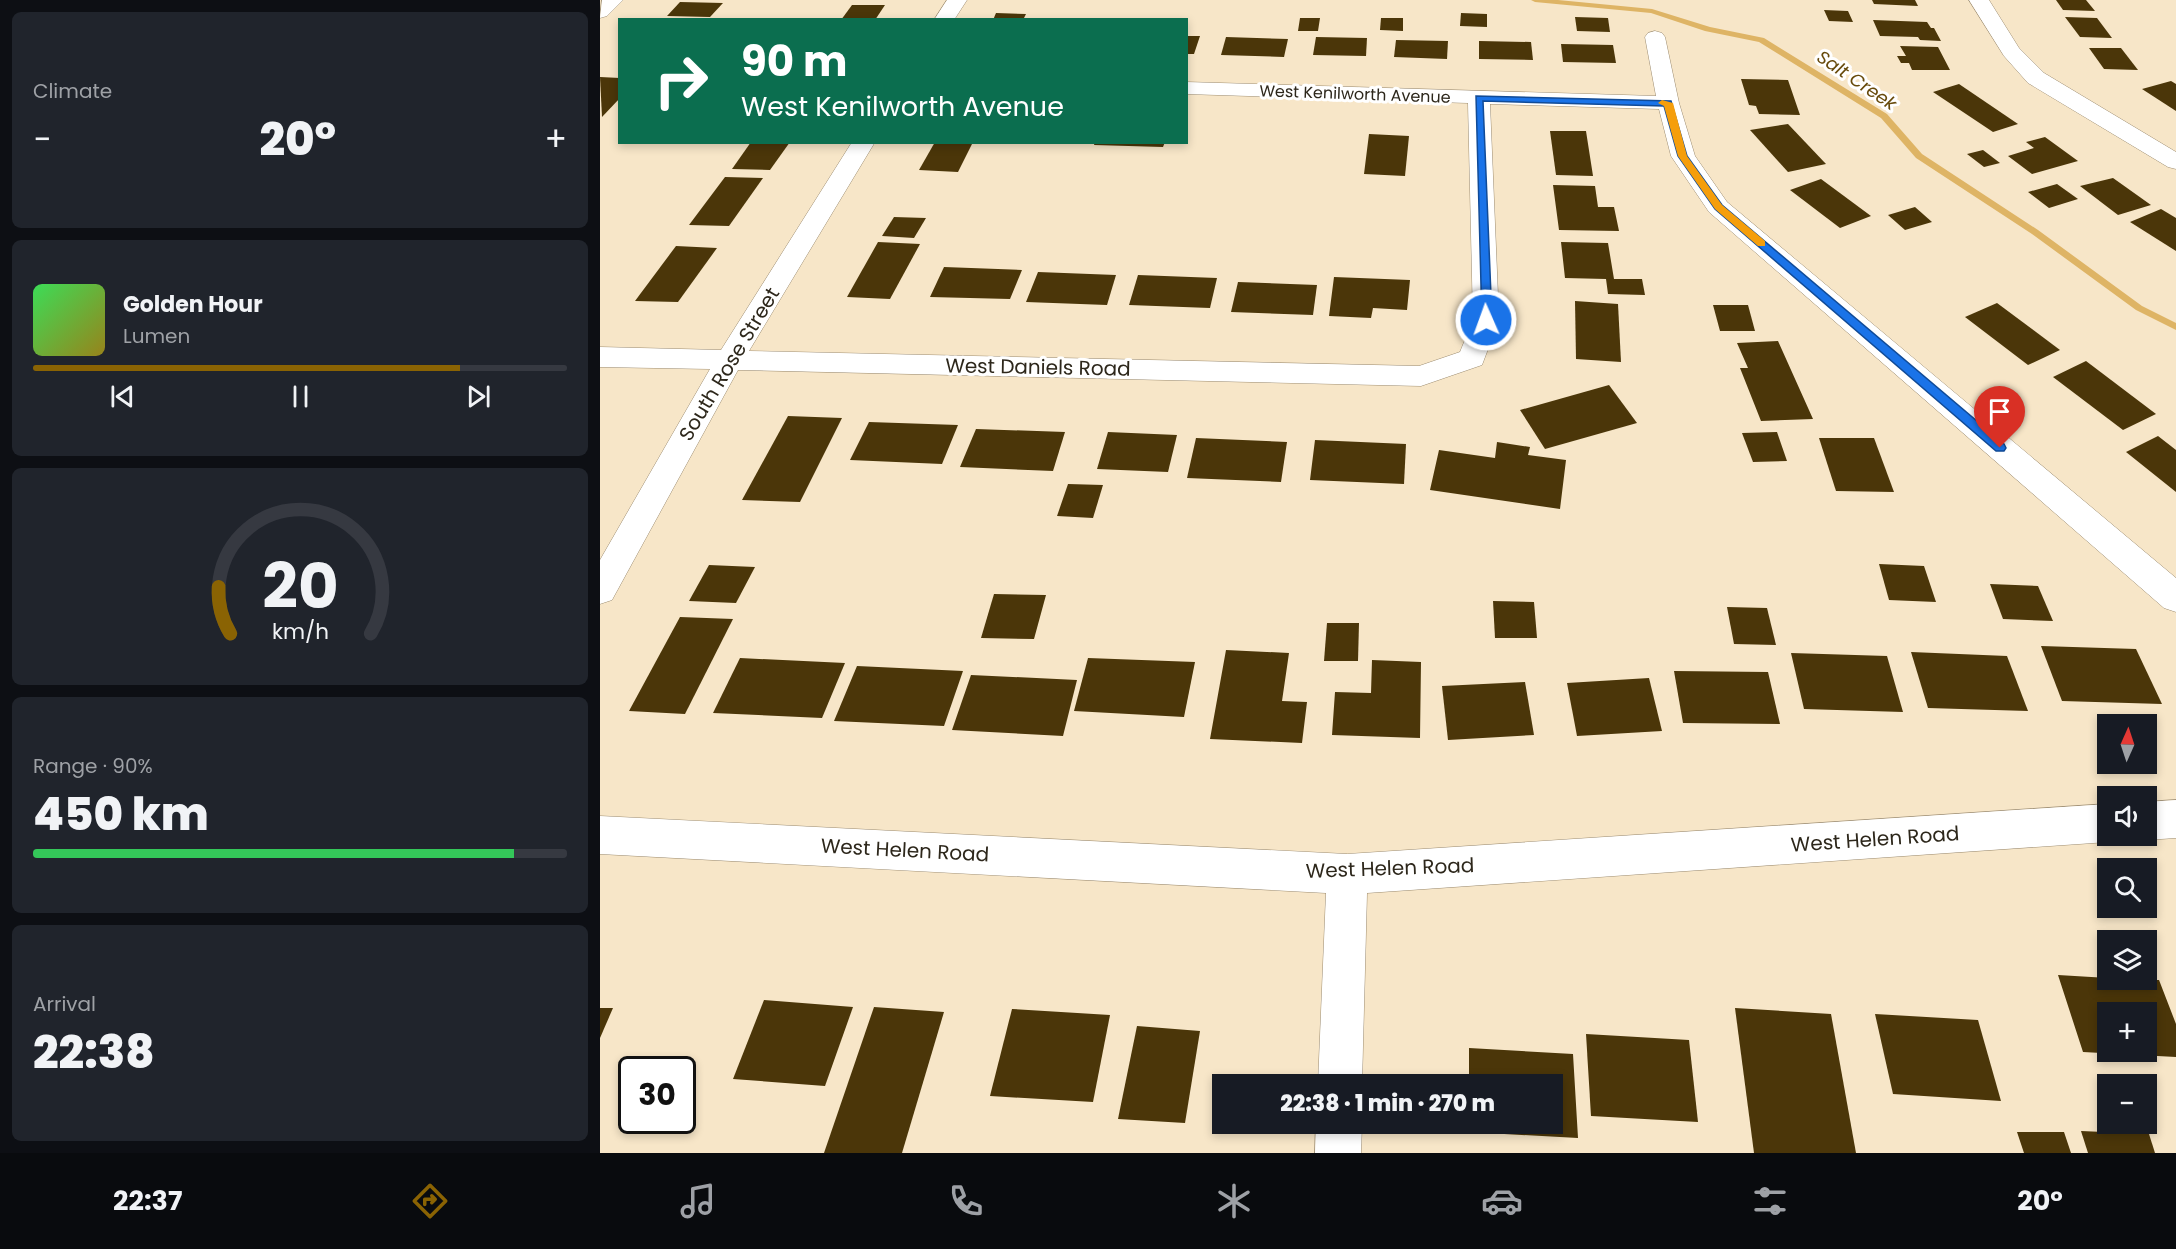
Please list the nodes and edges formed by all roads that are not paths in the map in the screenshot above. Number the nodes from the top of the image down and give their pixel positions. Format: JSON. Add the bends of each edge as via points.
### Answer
{"nodes":[{"id":1,"x":613,"y":0,"type":"edge"},
{"id":2,"x":957,"y":0,"type":"edge"},
{"id":3,"x":1979,"y":0,"type":"edge"},
{"id":4,"x":600,"y":12,"type":"edge"},
{"id":5,"x":945,"y":18,"type":"edge"},
{"id":6,"x":1655,"y":37,"type":"dead end"},
{"id":7,"x":1188,"y":88,"type":"edge"},
{"id":8,"x":1479,"y":98,"type":"junction"},
{"id":9,"x":1668,"y":103,"type":"junction"},
{"id":10,"x":863,"y":144,"type":"edge"},
{"id":11,"x":2176,"y":162,"type":"edge"},
{"id":12,"x":600,"y":357,"type":"edge"},
{"id":13,"x":729,"y":360,"type":"junction"},
{"id":14,"x":600,"y":590,"type":"edge"},
{"id":15,"x":2176,"y":598,"type":"edge"},
{"id":16,"x":2176,"y":819,"type":"edge"},
{"id":17,"x":2157,"y":820,"type":"edge"},
{"id":18,"x":2097,"y":824,"type":"edge"},
{"id":19,"x":600,"y":835,"type":"edge"},
{"id":20,"x":1347,"y":873,"type":"junction"},
{"id":21,"x":1340,"y":1074,"type":"edge"},
{"id":22,"x":1339,"y":1134,"type":"edge"},
{"id":23,"x":1338,"y":1153,"type":"edge"}],
"edges":[{"from":1,"to":4,"type":"street"},
{"from":2,"to":5,"type":"street"},
{"from":3,"to":11,"type":"street","via":[[2011,52],[2036,78]]},
{"from":6,"to":9,"type":"street"},
{"from":7,"to":8,"type":"street","name":"West Kenilworth Avenue"},
{"from":8,"to":9,"type":"street","name":"West Kenilworth Avenue"},
{"from":8,"to":13,"type":"street","name":"West Daniels Road","via":[[1486,320],[1472,358],[1421,376]]},
{"from":9,"to":15,"type":"street","via":[[1683,156],[1718,207]]},
{"from":10,"to":13,"type":"street","name":"South Rose Street"},
{"from":12,"to":13,"type":"street","name":"West Daniels Road"},
{"from":13,"to":14,"type":"street","name":"South Rose Street"},
{"from":16,"to":17,"type":"street"},
{"from":18,"to":20,"type":"street","name":"West Helen Road"},
{"from":19,"to":20,"type":"street","name":"West Helen Road"},
{"from":20,"to":21,"type":"street"},
{"from":22,"to":23,"type":"street"}]}
